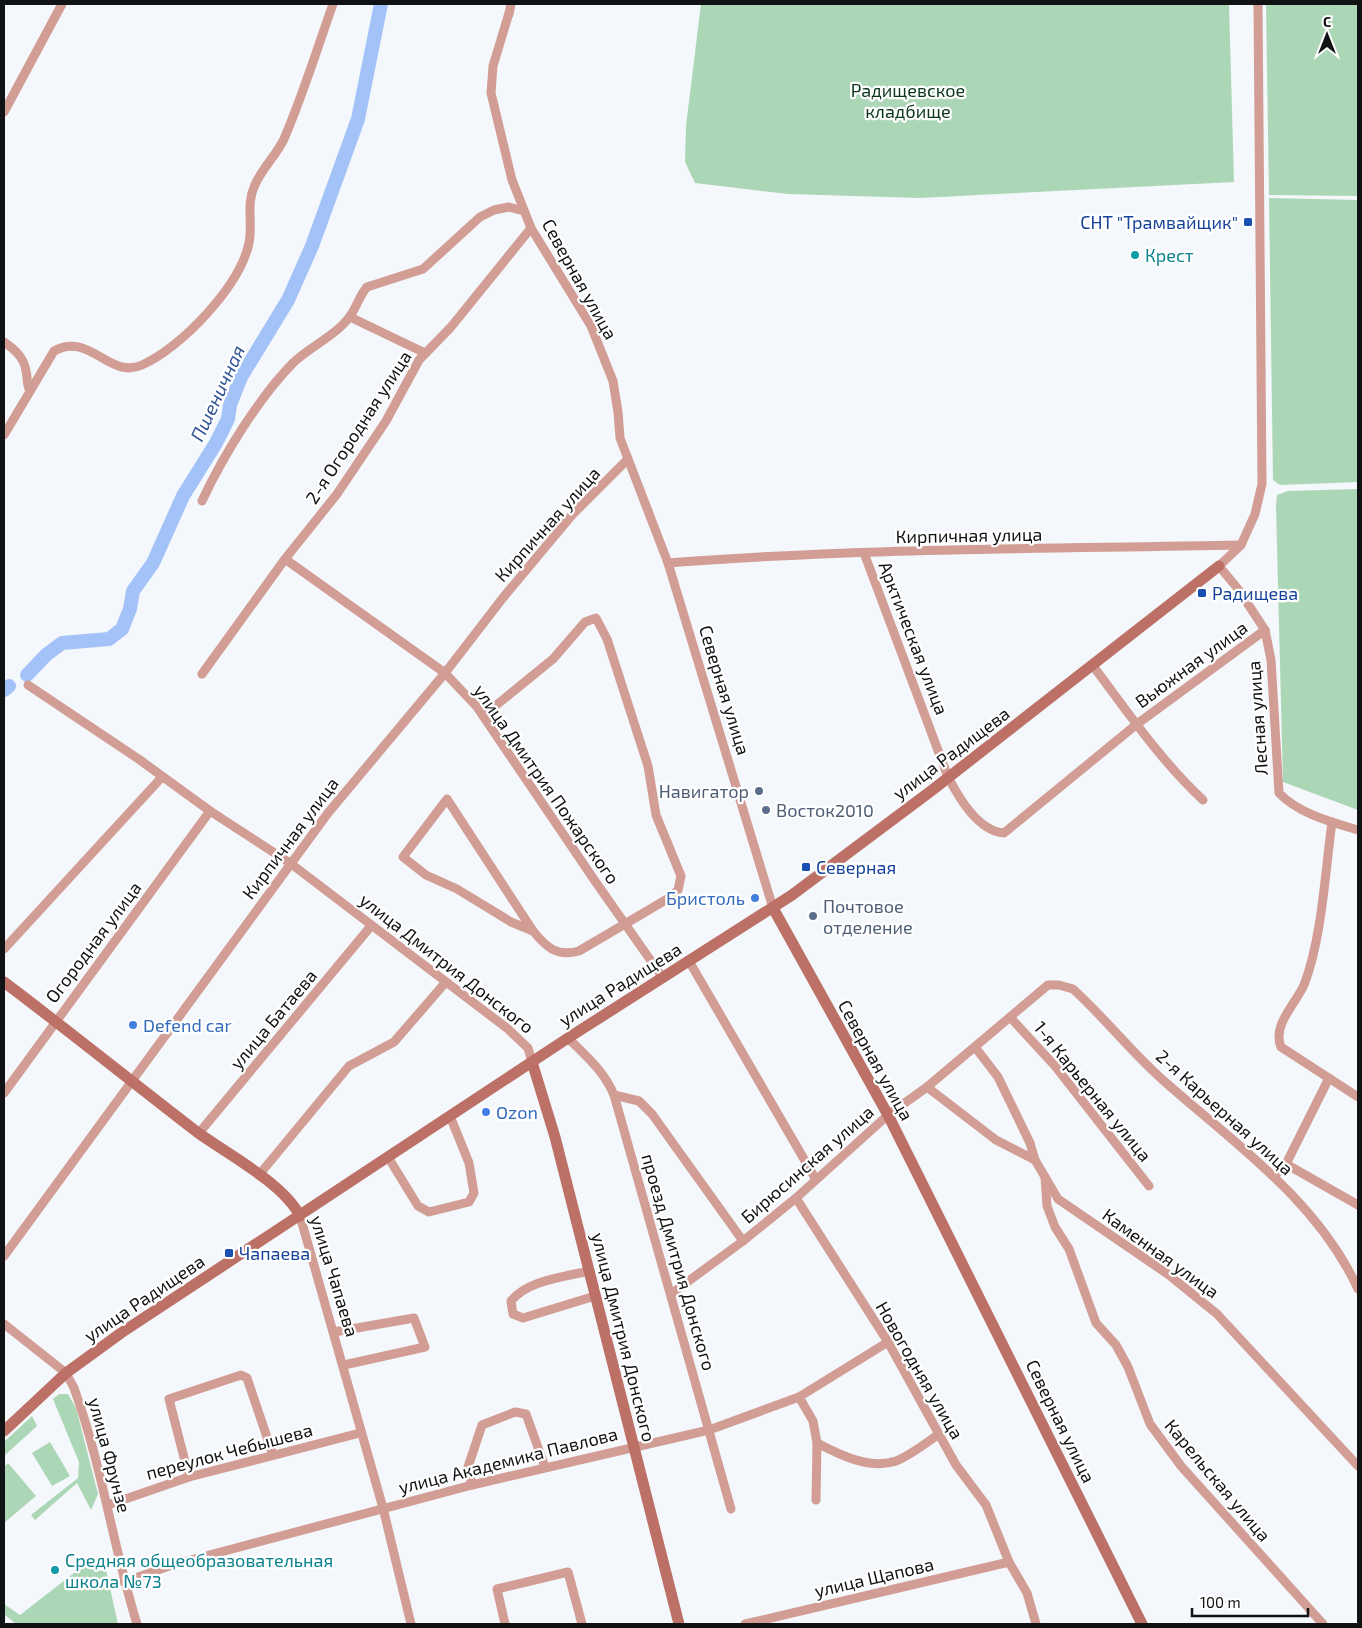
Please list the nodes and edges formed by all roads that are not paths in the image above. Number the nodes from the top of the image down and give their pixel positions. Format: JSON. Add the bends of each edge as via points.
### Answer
{"nodes":[{"id":1,"x":62,"y":4,"type":"edge"},
{"id":2,"x":333,"y":4,"type":"edge"},
{"id":3,"x":1258,"y":4,"type":"edge"},
{"id":4,"x":510,"y":10,"type":"edge"},
{"id":5,"x":4,"y":109,"type":"edge"},
{"id":6,"x":524,"y":211,"type":"junction"},
{"id":7,"x":530,"y":228,"type":"junction"},
{"id":8,"x":350,"y":317,"type":"junction"},
{"id":9,"x":4,"y":342,"type":"edge"},
{"id":10,"x":426,"y":353,"type":"junction"},
{"id":11,"x":30,"y":391,"type":"junction"},
{"id":12,"x":4,"y":435,"type":"edge"},
{"id":13,"x":627,"y":460,"type":"junction"},
{"id":14,"x":202,"y":501,"type":"dead end"},
{"id":15,"x":1241,"y":545,"type":"junction"},
{"id":16,"x":864,"y":553,"type":"junction"},
{"id":17,"x":285,"y":559,"type":"junction"},
{"id":18,"x":668,"y":562,"type":"junction"},
{"id":19,"x":1219,"y":566,"type":"junction"},
{"id":20,"x":1265,"y":630,"type":"junction"},
{"id":21,"x":1093,"y":666,"type":"junction"},
{"id":22,"x":445,"y":673,"type":"junction"},
{"id":23,"x":202,"y":674,"type":"dead end"},
{"id":24,"x":28,"y":685,"type":"dead end"},
{"id":25,"x":483,"y":716,"type":"junction"},
{"id":26,"x":1137,"y":724,"type":"junction"},
{"id":27,"x":162,"y":777,"type":"junction"},
{"id":28,"x":948,"y":777,"type":"junction"},
{"id":29,"x":1203,"y":800,"type":"dead end"},
{"id":30,"x":210,"y":811,"type":"junction"},
{"id":31,"x":1332,"y":822,"type":"junction"},
{"id":32,"x":1358,"y":830,"type":"edge"},
{"id":33,"x":290,"y":863,"type":"junction"},
{"id":34,"x":773,"y":908,"type":"junction"},
{"id":35,"x":625,"y":924,"type":"junction"},
{"id":36,"x":371,"y":926,"type":"junction"},
{"id":37,"x":532,"y":931,"type":"junction"},
{"id":38,"x":4,"y":950,"type":"edge"},
{"id":39,"x":689,"y":961,"type":"junction"},
{"id":40,"x":663,"y":978,"type":"junction"},
{"id":41,"x":4,"y":982,"type":"edge"},
{"id":42,"x":445,"y":983,"type":"junction"},
{"id":43,"x":1048,"y":985,"type":"joint"},
{"id":44,"x":1010,"y":1017,"type":"junction"},
{"id":45,"x":55,"y":1021,"type":"junction"},
{"id":46,"x":568,"y":1038,"type":"junction"},
{"id":47,"x":975,"y":1047,"type":"junction"},
{"id":48,"x":532,"y":1062,"type":"junction"},
{"id":49,"x":1329,"y":1078,"type":"junction"},
{"id":50,"x":132,"y":1081,"type":"junction"},
{"id":51,"x":927,"y":1087,"type":"junction"},
{"id":52,"x":4,"y":1093,"type":"edge"},
{"id":53,"x":614,"y":1094,"type":"junction"},
{"id":54,"x":1358,"y":1097,"type":"edge"},
{"id":55,"x":888,"y":1115,"type":"junction"},
{"id":56,"x":450,"y":1116,"type":"junction"},
{"id":57,"x":199,"y":1133,"type":"junction"},
{"id":58,"x":388,"y":1157,"type":"junction"},
{"id":59,"x":1035,"y":1160,"type":"junction"},
{"id":60,"x":1286,"y":1164,"type":"junction"},
{"id":61,"x":259,"y":1175,"type":"junction"},
{"id":62,"x":1274,"y":1176,"type":"junction"},
{"id":63,"x":1045,"y":1177,"type":"junction"},
{"id":64,"x":815,"y":1178,"type":"junction"},
{"id":65,"x":1149,"y":1186,"type":"dead end"},
{"id":66,"x":796,"y":1198,"type":"junction"},
{"id":67,"x":1358,"y":1205,"type":"edge"},
{"id":68,"x":300,"y":1216,"type":"junction"},
{"id":69,"x":743,"y":1241,"type":"junction"},
{"id":70,"x":4,"y":1256,"type":"edge"},
{"id":71,"x":589,"y":1271,"type":"junction"},
{"id":72,"x":1358,"y":1289,"type":"edge"},
{"id":73,"x":671,"y":1294,"type":"junction"},
{"id":74,"x":596,"y":1296,"type":"junction"},
{"id":75,"x":4,"y":1324,"type":"edge"},
{"id":76,"x":334,"y":1332,"type":"junction"},
{"id":77,"x":888,"y":1342,"type":"junction"},
{"id":78,"x":344,"y":1365,"type":"junction"},
{"id":79,"x":66,"y":1373,"type":"junction"},
{"id":80,"x":799,"y":1397,"type":"junction"},
{"id":81,"x":709,"y":1430,"type":"junction"},
{"id":82,"x":4,"y":1431,"type":"edge"},
{"id":83,"x":360,"y":1433,"type":"junction"},
{"id":84,"x":939,"y":1434,"type":"junction"},
{"id":85,"x":818,"y":1443,"type":"junction"},
{"id":86,"x":634,"y":1446,"type":"junction"},
{"id":87,"x":273,"y":1455,"type":"junction"},
{"id":88,"x":1358,"y":1466,"type":"edge"},
{"id":89,"x":544,"y":1467,"type":"junction"},
{"id":90,"x":189,"y":1476,"type":"junction"},
{"id":91,"x":472,"y":1485,"type":"junction"},
{"id":92,"x":816,"y":1500,"type":"dead end"},
{"id":93,"x":108,"y":1505,"type":"junction"},
{"id":94,"x":384,"y":1508,"type":"junction"},
{"id":95,"x":731,"y":1509,"type":"dead end"},
{"id":96,"x":1009,"y":1562,"type":"junction"},
{"id":97,"x":124,"y":1582,"type":"junction"},
{"id":98,"x":137,"y":1624,"type":"edge"},
{"id":99,"x":411,"y":1624,"type":"edge"},
{"id":100,"x":505,"y":1624,"type":"edge"},
{"id":101,"x":582,"y":1624,"type":"edge"},
{"id":102,"x":679,"y":1624,"type":"edge"},
{"id":103,"x":745,"y":1624,"type":"edge"},
{"id":104,"x":1036,"y":1624,"type":"edge"},
{"id":105,"x":1142,"y":1624,"type":"edge"},
{"id":106,"x":1323,"y":1624,"type":"edge"}],
"edges":[{"from":1,"to":5,"type":"street"},
{"from":2,"to":11,"type":"street","via":[[283,141],[254,187],[250,200],[249,241],[232,280],[183,336],[150,361],[131,368],[119,366],[80,346],[67,345],[54,351]]},
{"from":3,"to":15,"type":"street","via":[[1262,484],[1255,514]]},
{"from":4,"to":6,"type":"street","name":"Северная улица","via":[[493,66],[490,93],[512,180]]},
{"from":6,"to":7,"type":"street","name":"Северная улица"},
{"from":6,"to":8,"type":"street","via":[[509,207],[480,217],[423,269],[367,287]]},
{"from":7,"to":10,"type":"street","name":"2-я Огородная улица"},
{"from":7,"to":13,"type":"street","name":"Северная улица","via":[[591,326],[613,381],[620,438]]},
{"from":8,"to":10,"type":"street"},
{"from":8,"to":14,"type":"street","via":[[302,354],[284,373],[229,451]]},
{"from":9,"to":11,"type":"street","via":[[21,357]]},
{"from":10,"to":17,"type":"street","name":"2-я Огородная улица","via":[[337,494]]},
{"from":11,"to":12,"type":"street"},
{"from":13,"to":18,"type":"street","name":"Северная улица"},
{"from":13,"to":22,"type":"street","name":"Кирпичная улица","via":[[572,515]]},
{"from":15,"to":16,"type":"street","name":"Кирпичная улица"},
{"from":15,"to":19,"type":"street"},
{"from":16,"to":18,"type":"street","name":"Кирпичная улица"},
{"from":16,"to":28,"type":"street","name":"Арктическая улица"},
{"from":17,"to":22,"type":"street","name":"улица Дмитрия Пожарского"},
{"from":17,"to":23,"type":"street","name":"2-я Огородная улица"},
{"from":18,"to":34,"type":"street","name":"Северная улица"},
{"from":19,"to":20,"type":"street","name":"Лесная улица"},
{"from":19,"to":21,"type":"main road","name":"улица Радищева"},
{"from":20,"to":26,"type":"street","name":"Вьюжная улица"},
{"from":20,"to":31,"type":"street","name":"Лесная улица","via":[[1271,660],[1279,793],[1289,804]]},
{"from":21,"to":26,"type":"street"},
{"from":21,"to":28,"type":"main road","name":"улица Радищева"},
{"from":22,"to":25,"type":"street","name":"улица Дмитрия Пожарского"},
{"from":22,"to":33,"type":"street","name":"Кирпичная улица","via":[[328,812]]},
{"from":24,"to":27,"type":"street","name":"улица Дмитрия Донского"},
{"from":25,"to":35,"type":"street","name":"улица Дмитрия Пожарского"},
{"from":25,"to":35,"type":"street","via":[[553,659],[585,622],[596,618],[608,639],[648,766],[656,815],[681,876],[678,890]]},
{"from":26,"to":28,"type":"street","name":"Арктическая улица","via":[[1004,833],[991,831],[986,826],[958,795]]},
{"from":26,"to":29,"type":"street","via":[[1172,770]]},
{"from":27,"to":30,"type":"street","name":"улица Дмитрия Донского"},
{"from":27,"to":38,"type":"street"},
{"from":28,"to":34,"type":"main road","name":"улица Радищева"},
{"from":30,"to":33,"type":"street","name":"улица Дмитрия Донского"},
{"from":30,"to":45,"type":"street","name":"Огородная улица"},
{"from":31,"to":32,"type":"street","name":"Лесная улица"},
{"from":31,"to":49,"type":"street","via":[[1315,946],[1303,985],[1277,1037],[1281,1047]]},
{"from":33,"to":36,"type":"street","name":"улица Дмитрия Донского"},
{"from":33,"to":50,"type":"street","name":"Кирпичная улица"},
{"from":34,"to":39,"type":"main road","name":"улица Радищева"},
{"from":34,"to":55,"type":"main road","name":"Северная улица"},
{"from":35,"to":37,"type":"street","via":[[579,951],[565,955],[542,943]]},
{"from":35,"to":40,"type":"street","name":"улица Дмитрия Пожарского"},
{"from":36,"to":42,"type":"street","name":"улица Дмитрия Донского"},
{"from":36,"to":57,"type":"street","name":"улица Батаева"},
{"from":37,"to":37,"type":"street","via":[[426,875],[403,858],[447,799]]},
{"from":39,"to":40,"type":"main road","name":"улица Радищева"},
{"from":39,"to":64,"type":"street"},
{"from":40,"to":46,"type":"main road","name":"улица Радищева"},
{"from":41,"to":45,"type":"main road","name":"улица Чапаева"},
{"from":42,"to":48,"type":"street","name":"улица Дмитрия Донского","via":[[528,1048]]},
{"from":42,"to":61,"type":"street","via":[[394,1042],[349,1066]]},
{"from":43,"to":44,"type":"street","name":"Бирюсинская улица"},
{"from":43,"to":62,"type":"street","name":"2-я Карьерная улица","via":[[1073,989],[1162,1079]]},
{"from":44,"to":47,"type":"street","name":"Бирюсинская улица"},
{"from":44,"to":65,"type":"street","name":"1-я Карьерная улица","via":[[1055,1066]]},
{"from":45,"to":50,"type":"main road","name":"улица Чапаева"},
{"from":45,"to":52,"type":"street","name":"Огородная улица"},
{"from":46,"to":48,"type":"main road","name":"улица Радищева"},
{"from":46,"to":53,"type":"street","name":"проезд Дмитрия Донского","via":[[598,1067]]},
{"from":47,"to":51,"type":"street","name":"Бирюсинская улица"},
{"from":47,"to":59,"type":"street","name":"Каменная улица","via":[[998,1077]]},
{"from":48,"to":56,"type":"main road","name":"улица Радищева"},
{"from":48,"to":71,"type":"main road","name":"улица Дмитрия Донского"},
{"from":49,"to":54,"type":"street"},
{"from":49,"to":60,"type":"street"},
{"from":50,"to":57,"type":"main road","name":"улица Чапаева"},
{"from":50,"to":70,"type":"street","name":"Кирпичная улица"},
{"from":51,"to":55,"type":"street","name":"Бирюсинская улица"},
{"from":51,"to":59,"type":"street","via":[[996,1140]]},
{"from":53,"to":69,"type":"street","name":"Бирюсинская улица","via":[[639,1101],[652,1114]]},
{"from":53,"to":73,"type":"street","name":"проезд Дмитрия Донского"},
{"from":55,"to":64,"type":"street","name":"Бирюсинская улица"},
{"from":55,"to":105,"type":"main road","name":"Северная улица"},
{"from":56,"to":58,"type":"main road","name":"улица Радищева"},
{"from":56,"to":58,"type":"street","via":[[468,1163],[474,1192],[469,1202],[425,1211],[418,1206]]},
{"from":57,"to":61,"type":"main road","name":"улица Чапаева"},
{"from":58,"to":68,"type":"main road","name":"улица Радищева"},
{"from":59,"to":63,"type":"street","name":"Каменная улица"},
{"from":60,"to":62,"type":"street"},
{"from":60,"to":67,"type":"street","name":"2-я Карьерная улица"},
{"from":61,"to":68,"type":"main road","name":"улица Чапаева","via":[[294,1205]]},
{"from":62,"to":72,"type":"street","name":"2-я Карьерная улица","via":[[1332,1240]]},
{"from":63,"to":88,"type":"street","name":"Каменная улица","via":[[1058,1199],[1169,1275],[1217,1314]]},
{"from":63,"to":106,"type":"street","name":"Карельская улица","via":[[1047,1206],[1055,1227],[1068,1249],[1096,1322],[1116,1345],[1128,1367],[1150,1424],[1181,1466]]},
{"from":64,"to":66,"type":"street","name":"Бирюсинская улица"},
{"from":66,"to":69,"type":"street","name":"Бирюсинская улица"},
{"from":66,"to":77,"type":"street","name":"Новогодняя улица"},
{"from":68,"to":76,"type":"street","name":"улица Чапаева"},
{"from":68,"to":79,"type":"main road","name":"улица Радищева","via":[[121,1332]]},
{"from":69,"to":73,"type":"street"},
{"from":71,"to":74,"type":"main road","name":"улица Дмитрия Донского"},
{"from":71,"to":74,"type":"street","via":[[542,1282],[519,1292],[511,1301],[513,1314],[523,1318]]},
{"from":73,"to":81,"type":"street","name":"проезд Дмитрия Донского"},
{"from":74,"to":86,"type":"main road","name":"улица Дмитрия Донского"},
{"from":75,"to":79,"type":"street","name":"улица Фрунзе"},
{"from":76,"to":78,"type":"street","name":"улица Чапаева"},
{"from":76,"to":78,"type":"street","via":[[414,1318],[420,1329],[425,1347]]},
{"from":77,"to":80,"type":"street","name":"улица Академика Павлова"},
{"from":77,"to":84,"type":"street","name":"Новогодняя улица"},
{"from":78,"to":83,"type":"street","name":"улица Чапаева"},
{"from":79,"to":82,"type":"main road","name":"улица Радищева"},
{"from":79,"to":93,"type":"street","name":"улица Фрунзе","via":[[78,1398]]},
{"from":80,"to":81,"type":"street","name":"улица Академика Павлова"},
{"from":80,"to":85,"type":"street","via":[[813,1421]]},
{"from":81,"to":86,"type":"street","name":"улица Академика Павлова"},
{"from":81,"to":95,"type":"street","name":"проезд Дмитрия Донского"},
{"from":83,"to":87,"type":"street","name":"переулок Чебышева"},
{"from":83,"to":94,"type":"street","name":"улица Чапаева"},
{"from":84,"to":85,"type":"street","via":[[895,1461],[866,1462],[841,1455]]},
{"from":84,"to":96,"type":"street","name":"Новогодняя улица","via":[[956,1465],[986,1505]]},
{"from":85,"to":92,"type":"street"},
{"from":86,"to":89,"type":"street","name":"улица Академика Павлова"},
{"from":86,"to":102,"type":"main road","name":"улица Дмитрия Донского"},
{"from":87,"to":90,"type":"street","name":"переулок Чебышева"},
{"from":87,"to":90,"type":"street","via":[[247,1378],[241,1375],[169,1398]]},
{"from":89,"to":91,"type":"street","name":"улица Академика Павлова"},
{"from":89,"to":91,"type":"street","via":[[526,1414],[515,1412],[482,1426],[468,1468]]},
{"from":90,"to":93,"type":"street","name":"переулок Чебышева"},
{"from":91,"to":94,"type":"street","name":"улица Академика Павлова"},
{"from":93,"to":97,"type":"street","name":"улица Фрунзе"},
{"from":94,"to":97,"type":"street","name":"улица Академика Павлова","via":[[172,1565]]},
{"from":94,"to":99,"type":"street","name":"улица Чапаева"},
{"from":96,"to":103,"type":"street","name":"улица Щапова"},
{"from":96,"to":104,"type":"street","name":"Новогодняя улица","via":[[1027,1593]]},
{"from":97,"to":98,"type":"street","name":"улица Фрунзе"},
{"from":100,"to":101,"type":"street","via":[[498,1589],[568,1572]]}]}
